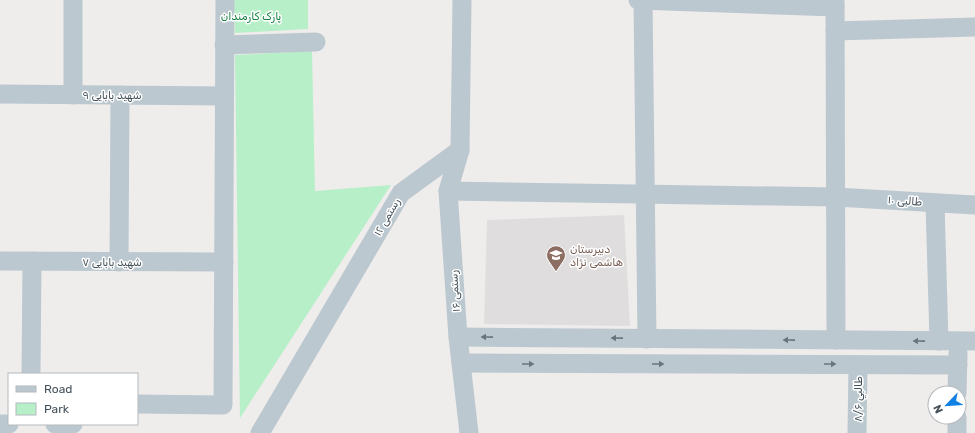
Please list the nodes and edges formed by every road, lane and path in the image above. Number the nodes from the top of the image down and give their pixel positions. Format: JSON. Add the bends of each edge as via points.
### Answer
{"nodes":[{"id":1,"x":73,"y":0,"type":"edge"},
{"id":2,"x":225,"y":0,"type":"edge"},
{"id":3,"x":462,"y":0,"type":"edge"},
{"id":4,"x":638,"y":0,"type":"edge"},
{"id":5,"x":643,"y":0,"type":"edge"},
{"id":6,"x":727,"y":1,"type":"edge"},
{"id":7,"x":835,"y":3,"type":"edge"},
{"id":8,"x":975,"y":27,"type":"edge"},
{"id":9,"x":835,"y":30,"type":"junction"},
{"id":10,"x":316,"y":42,"type":"dead end"},
{"id":11,"x":224,"y":45,"type":"junction"},
{"id":12,"x":0,"y":94,"type":"edge"},
{"id":13,"x":72,"y":95,"type":"junction"},
{"id":14,"x":120,"y":95,"type":"junction"},
{"id":15,"x":224,"y":96,"type":"junction"},
{"id":16,"x":460,"y":150,"type":"junction"},
{"id":17,"x":448,"y":191,"type":"junction"},
{"id":18,"x":644,"y":195,"type":"junction"},
{"id":19,"x":836,"y":197,"type":"junction"},
{"id":20,"x":935,"y":203,"type":"junction"},
{"id":21,"x":975,"y":205,"type":"edge"},
{"id":22,"x":0,"y":261,"type":"edge"},
{"id":23,"x":32,"y":261,"type":"junction"},
{"id":24,"x":119,"y":262,"type":"junction"},
{"id":25,"x":224,"y":262,"type":"junction"},
{"id":26,"x":458,"y":337,"type":"junction"},
{"id":27,"x":647,"y":338,"type":"junction"},
{"id":28,"x":836,"y":340,"type":"junction"},
{"id":29,"x":939,"y":341,"type":"junction"},
{"id":30,"x":967,"y":341,"type":"edge"},
{"id":31,"x":461,"y":363,"type":"junction"},
{"id":32,"x":858,"y":365,"type":"junction"},
{"id":33,"x":958,"y":365,"type":"junction"},
{"id":34,"x":32,"y":373,"type":"edge"},
{"id":35,"x":958,"y":385,"type":"edge"},
{"id":36,"x":138,"y":404,"type":"edge"},
{"id":37,"x":260,"y":433,"type":"edge"},
{"id":38,"x":469,"y":433,"type":"edge"},
{"id":39,"x":858,"y":433,"type":"edge"}],
"edges":[{"from":1,"to":13,"type":"street"},
{"from":2,"to":11,"type":"street"},
{"from":3,"to":16,"type":"street"},
{"from":4,"to":5,"type":"street"},
{"from":5,"to":6,"type":"street"},
{"from":5,"to":18,"type":"street"},
{"from":6,"to":7,"type":"street"},
{"from":7,"to":9,"type":"street"},
{"from":8,"to":9,"type":"street"},
{"from":9,"to":19,"type":"street"},
{"from":10,"to":11,"type":"street"},
{"from":11,"to":15,"type":"street"},
{"from":12,"to":13,"type":"street","name":"شهید بابایی ۹"},
{"from":13,"to":14,"type":"street","name":"شهید بابایی ۹"},
{"from":14,"to":15,"type":"street","name":"شهید بابایی ۹"},
{"from":14,"to":24,"type":"street"},
{"from":15,"to":25,"type":"street"},
{"from":16,"to":17,"type":"street","name":"رستمی ۱۶"},
{"from":16,"to":37,"type":"street","name":"رستمی ۱۲","via":[[401,193]]},
{"from":17,"to":18,"type":"street","name":"طالبی ۱۰"},
{"from":17,"to":26,"type":"street","name":"رستمی ۱۶"},
{"from":18,"to":19,"type":"street","name":"طالبی ۱۰"},
{"from":18,"to":27,"type":"street"},
{"from":19,"to":20,"type":"street","name":"طالبی ۱۰"},
{"from":19,"to":28,"type":"street"},
{"from":20,"to":21,"type":"street","name":"طالبی ۱۰"},
{"from":20,"to":29,"type":"street"},
{"from":22,"to":23,"type":"street","name":"شهید بابایی ۷"},
{"from":23,"to":24,"type":"street","name":"شهید بابایی ۷"},
{"from":23,"to":34,"type":"street"},
{"from":24,"to":25,"type":"street","name":"شهید بابایی ۷"},
{"from":25,"to":36,"type":"street","via":[[223,405]]},
{"from":27,"to":26,"type":"street","one_way":true},
{"from":26,"to":31,"type":"street","name":"رستمی ۱۶"},
{"from":28,"to":27,"type":"street","one_way":true},
{"from":29,"to":28,"type":"street","one_way":true},
{"from":29,"to":30,"type":"street"},
{"from":30,"to":33,"type":"street"},
{"from":31,"to":32,"type":"street","one_way":true},
{"from":31,"to":38,"type":"street","name":"رستمی ۱۶"},
{"from":32,"to":33,"type":"street"},
{"from":32,"to":39,"type":"street","name":"طالبي ۸/۶"},
{"from":33,"to":35,"type":"street"}]}
